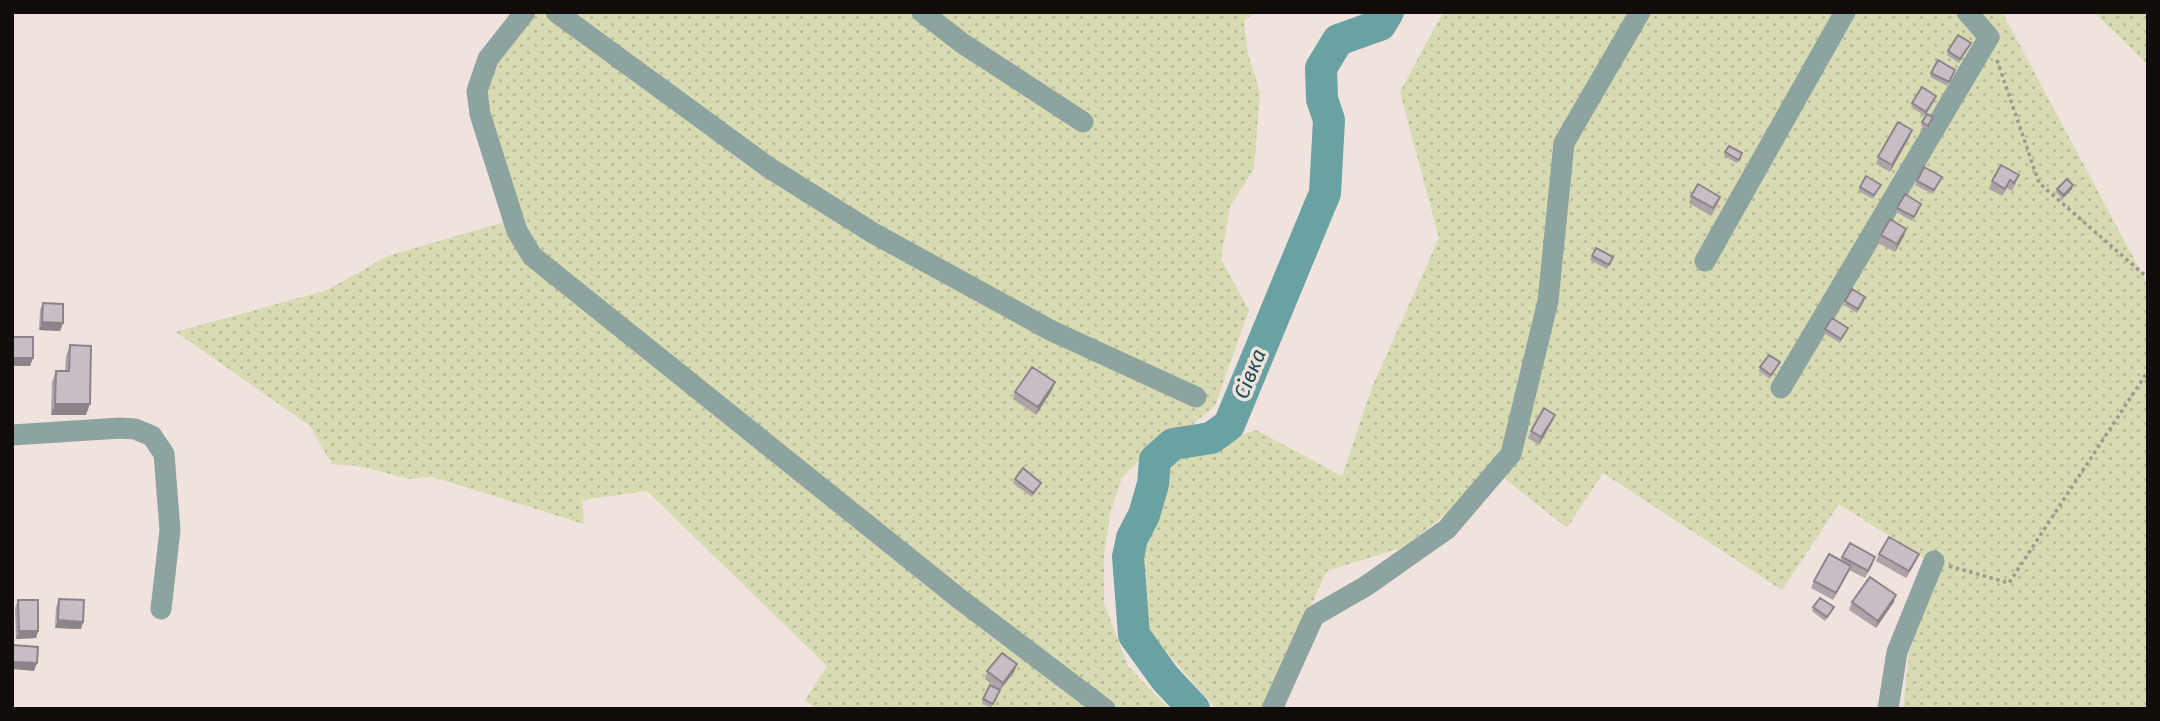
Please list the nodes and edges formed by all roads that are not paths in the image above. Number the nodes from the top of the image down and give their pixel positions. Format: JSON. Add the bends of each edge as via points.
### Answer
{"nodes":[{"id":1,"x":525,"y":12,"type":"edge"},
{"id":2,"x":556,"y":12,"type":"edge"},
{"id":3,"x":922,"y":12,"type":"edge"},
{"id":4,"x":1640,"y":12,"type":"edge"},
{"id":5,"x":1845,"y":12,"type":"edge"},
{"id":6,"x":1966,"y":12,"type":"edge"},
{"id":7,"x":1083,"y":122,"type":"dead end"},
{"id":8,"x":1705,"y":261,"type":"dead end"},
{"id":9,"x":1781,"y":388,"type":"dead end"},
{"id":10,"x":1196,"y":397,"type":"dead end"},
{"id":11,"x":12,"y":435,"type":"edge"},
{"id":12,"x":1934,"y":561,"type":"road end"},
{"id":13,"x":161,"y":609,"type":"dead end"},
{"id":14,"x":1105,"y":709,"type":"edge"},
{"id":15,"x":1272,"y":709,"type":"edge"},
{"id":16,"x":1888,"y":709,"type":"edge"}],
"edges":[{"from":1,"to":14,"type":"street","via":[[488,59],[477,91],[517,231],[532,256],[961,600]]},
{"from":2,"to":10,"type":"street","via":[[768,167],[873,233],[1052,331]]},
{"from":3,"to":7,"type":"street"},
{"from":4,"to":15,"type":"street","via":[[1564,143],[1549,301],[1511,454],[1447,529],[1314,617]]},
{"from":5,"to":8,"type":"street"},
{"from":6,"to":9,"type":"street","via":[[1989,37]]},
{"from":11,"to":13,"type":"street","via":[[120,428],[152,436],[164,454],[170,530]]},
{"from":12,"to":16,"type":"street","via":[[1897,652]]}]}
